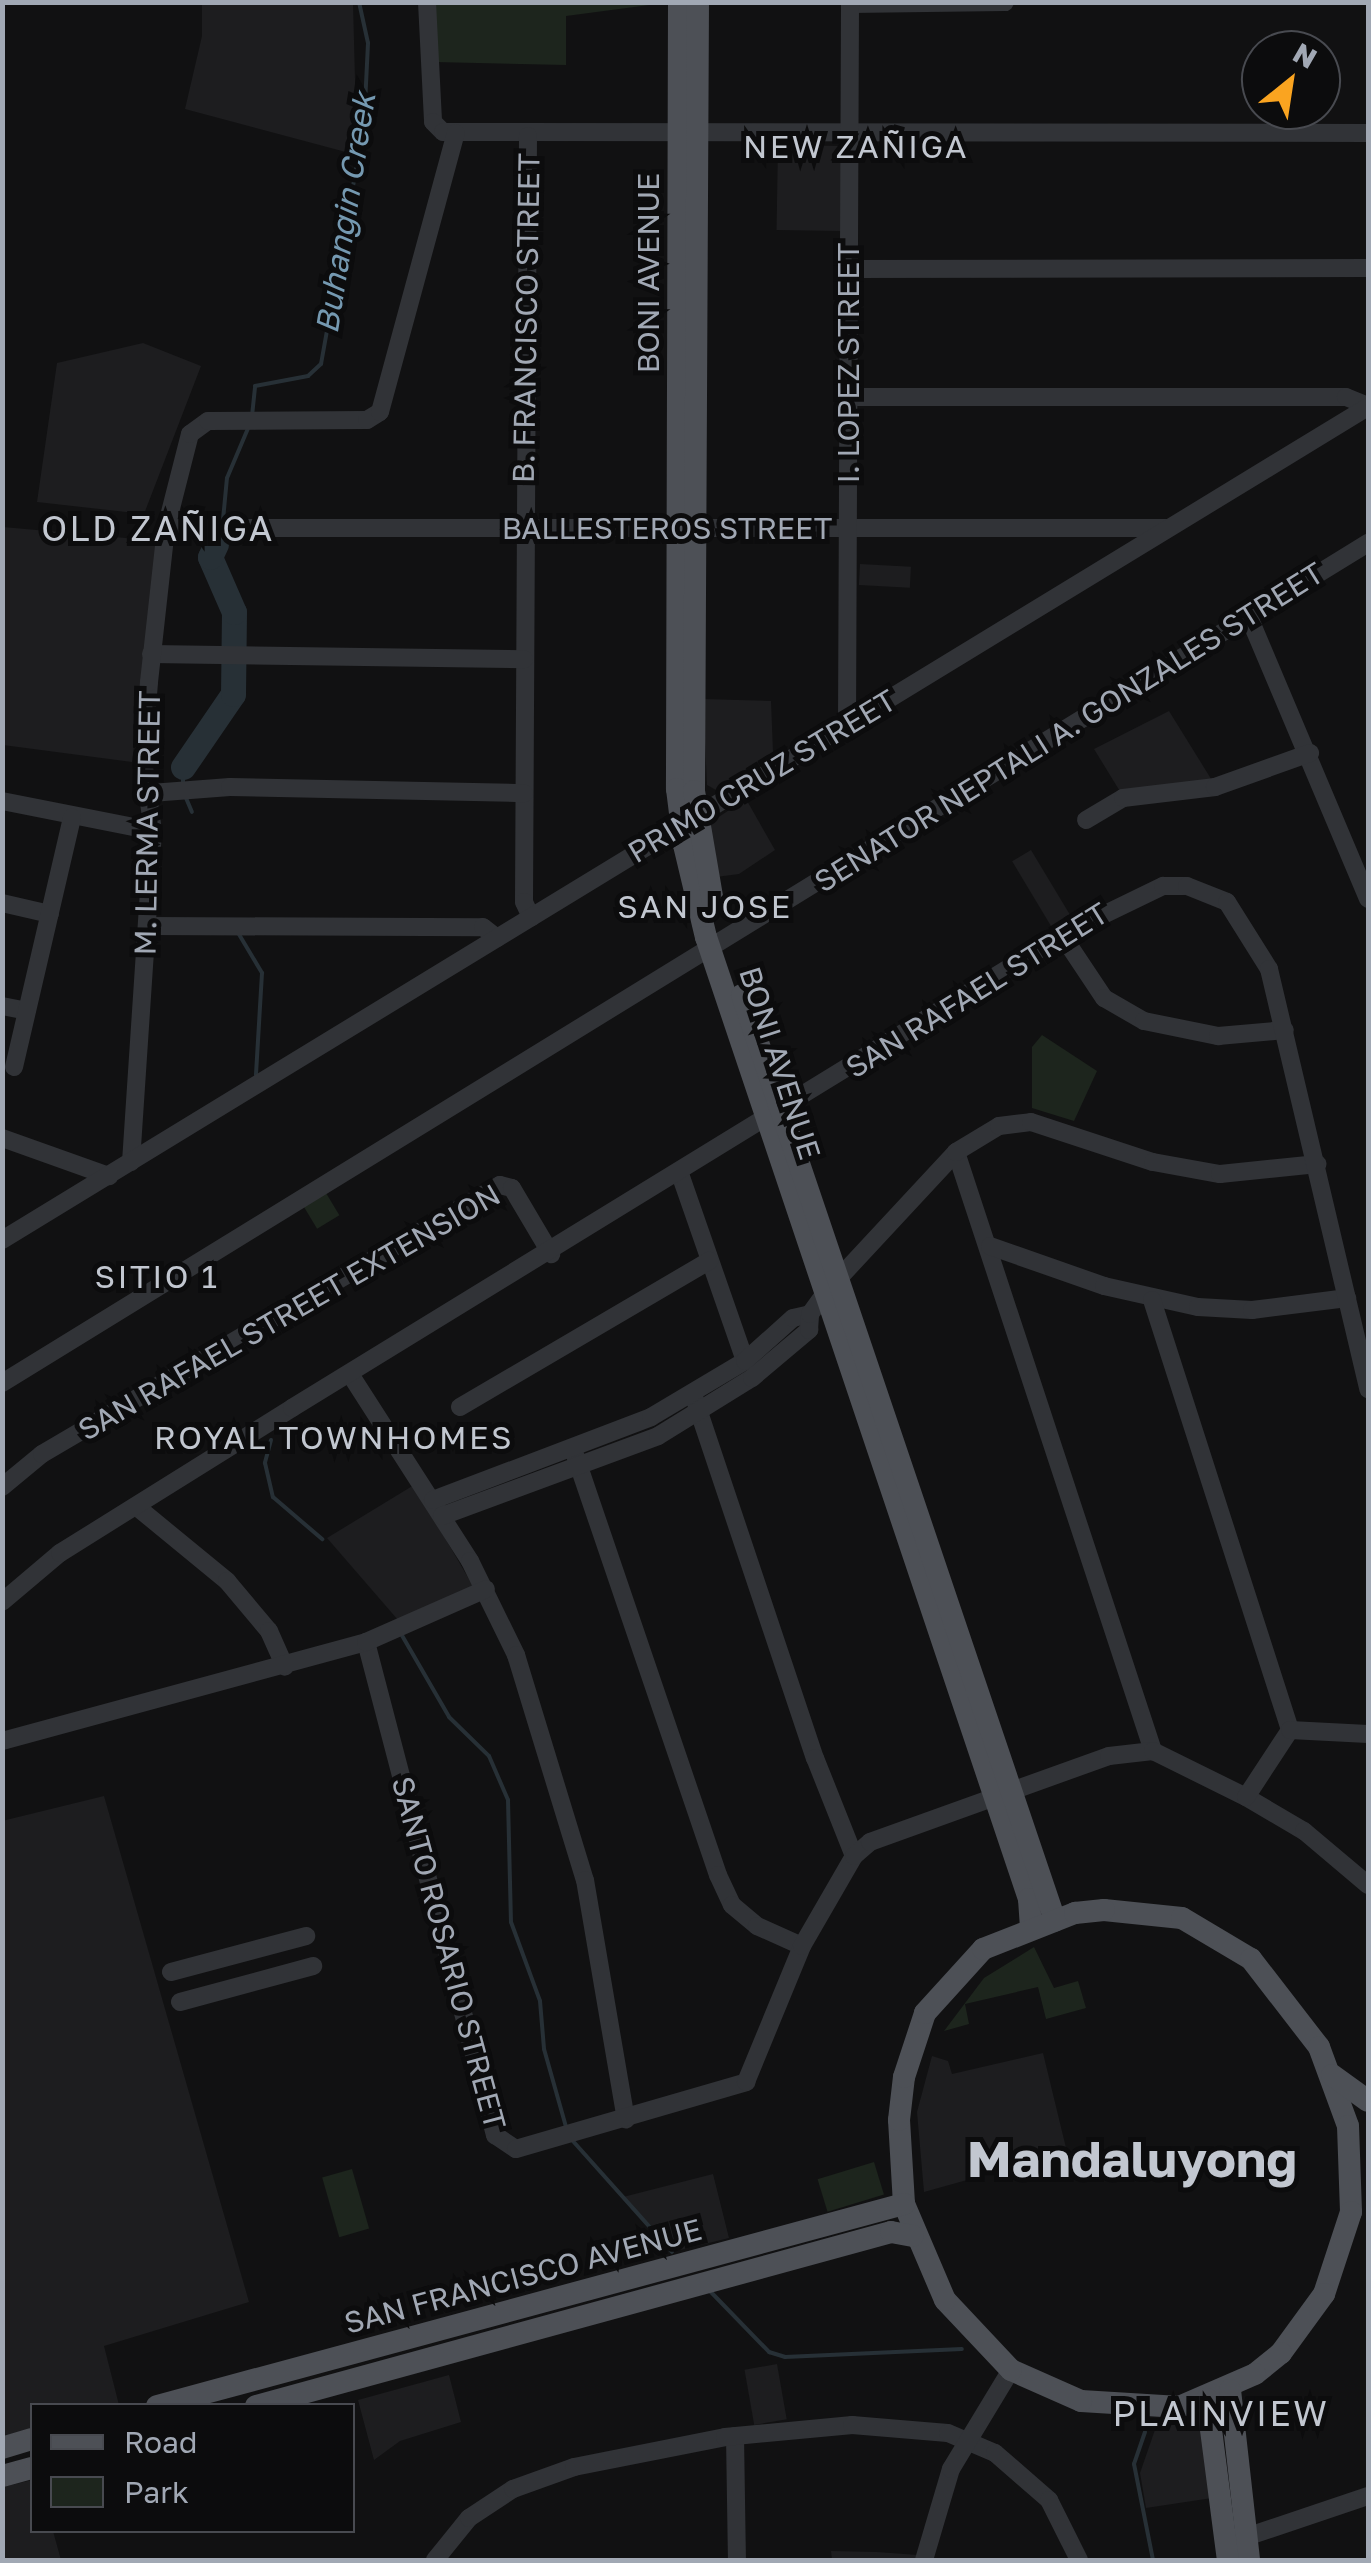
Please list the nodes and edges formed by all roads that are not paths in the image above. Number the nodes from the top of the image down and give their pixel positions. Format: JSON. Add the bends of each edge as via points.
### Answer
{"nodes":[{"id":1,"x":427,"y":2,"type":"edge"},
{"id":2,"x":679,"y":2,"type":"edge"},
{"id":3,"x":698,"y":2,"type":"edge"},
{"id":4,"x":1005,"y":2,"type":"edge"},
{"id":5,"x":974,"y":3,"type":"edge"},
{"id":6,"x":850,"y":4,"type":"edge"},
{"id":7,"x":456,"y":133,"type":"junction"},
{"id":8,"x":1368,"y":133,"type":"edge"},
{"id":9,"x":687,"y":135,"type":"junction"},
{"id":10,"x":528,"y":136,"type":"junction"},
{"id":11,"x":846,"y":136,"type":"junction"},
{"id":12,"x":847,"y":268,"type":"junction"},
{"id":13,"x":1368,"y":268,"type":"edge"},
{"id":14,"x":848,"y":396,"type":"junction"},
{"id":15,"x":1368,"y":406,"type":"edge"},
{"id":16,"x":524,"y":527,"type":"junction"},
{"id":17,"x":166,"y":528,"type":"junction"},
{"id":18,"x":688,"y":528,"type":"junction"},
{"id":19,"x":1168,"y":528,"type":"junction"},
{"id":20,"x":849,"y":530,"type":"junction"},
{"id":21,"x":1368,"y":543,"type":"edge"},
{"id":22,"x":1249,"y":617,"type":"junction"},
{"id":23,"x":152,"y":654,"type":"junction"},
{"id":24,"x":524,"y":659,"type":"junction"},
{"id":25,"x":847,"y":724,"type":"junction"},
{"id":26,"x":1310,"y":752,"type":"junction"},
{"id":27,"x":151,"y":793,"type":"junction"},
{"id":28,"x":524,"y":793,"type":"junction"},
{"id":29,"x":2,"y":801,"type":"edge"},
{"id":30,"x":72,"y":818,"type":"junction"},
{"id":31,"x":689,"y":820,"type":"junction"},
{"id":32,"x":1086,"y":820,"type":"dead end"},
{"id":33,"x":153,"y":831,"type":"junction"},
{"id":34,"x":1368,"y":899,"type":"edge"},
{"id":35,"x":2,"y":904,"type":"edge"},
{"id":36,"x":50,"y":914,"type":"junction"},
{"id":37,"x":531,"y":917,"type":"junction"},
{"id":38,"x":148,"y":926,"type":"junction"},
{"id":39,"x":1062,"y":935,"type":"junction"},
{"id":40,"x":498,"y":938,"type":"junction"},
{"id":41,"x":716,"y":943,"type":"junction"},
{"id":42,"x":2,"y":1006,"type":"edge"},
{"id":43,"x":27,"y":1011,"type":"junction"},
{"id":44,"x":1285,"y":1030,"type":"junction"},
{"id":45,"x":14,"y":1067,"type":"dead end"},
{"id":46,"x":774,"y":1115,"type":"junction"},
{"id":47,"x":2,"y":1138,"type":"edge"},
{"id":48,"x":956,"y":1152,"type":"junction"},
{"id":49,"x":132,"y":1162,"type":"junction"},
{"id":50,"x":1317,"y":1164,"type":"junction"},
{"id":51,"x":680,"y":1174,"type":"junction"},
{"id":52,"x":109,"y":1176,"type":"junction"},
{"id":53,"x":2,"y":1240,"type":"edge"},
{"id":54,"x":990,"y":1246,"type":"junction"},
{"id":55,"x":551,"y":1254,"type":"junction"},
{"id":56,"x":709,"y":1261,"type":"junction"},
{"id":57,"x":832,"y":1285,"type":"junction"},
{"id":58,"x":1347,"y":1298,"type":"junction"},
{"id":59,"x":1152,"y":1300,"type":"junction"},
{"id":60,"x":810,"y":1314,"type":"junction"},
{"id":61,"x":745,"y":1361,"type":"junction"},
{"id":62,"x":350,"y":1374,"type":"junction"},
{"id":63,"x":2,"y":1383,"type":"edge"},
{"id":64,"x":1368,"y":1389,"type":"edge"},
{"id":65,"x":692,"y":1394,"type":"junction"},
{"id":66,"x":460,"y":1407,"type":"dead end"},
{"id":67,"x":699,"y":1414,"type":"junction"},
{"id":68,"x":574,"y":1449,"type":"junction"},
{"id":69,"x":580,"y":1470,"type":"junction"},
{"id":70,"x":2,"y":1487,"type":"edge"},
{"id":71,"x":137,"y":1506,"type":"junction"},
{"id":72,"x":438,"y":1508,"type":"junction"},
{"id":73,"x":486,"y":1589,"type":"junction"},
{"id":74,"x":2,"y":1602,"type":"edge"},
{"id":75,"x":366,"y":1642,"type":"junction"},
{"id":76,"x":284,"y":1666,"type":"junction"},
{"id":77,"x":1290,"y":1730,"type":"junction"},
{"id":78,"x":1368,"y":1734,"type":"edge"},
{"id":79,"x":2,"y":1741,"type":"edge"},
{"id":80,"x":1152,"y":1750,"type":"junction"},
{"id":81,"x":1003,"y":1791,"type":"junction"},
{"id":82,"x":1246,"y":1797,"type":"junction"},
{"id":83,"x":854,"y":1856,"type":"junction"},
{"id":84,"x":1368,"y":1886,"type":"edge"},
{"id":85,"x":1055,"y":1920,"type":"junction"},
{"id":86,"x":1031,"y":1928,"type":"junction"},
{"id":87,"x":306,"y":1936,"type":"dead end"},
{"id":88,"x":802,"y":1946,"type":"junction"},
{"id":89,"x":313,"y":1966,"type":"dead end"},
{"id":90,"x":172,"y":1972,"type":"dead end"},
{"id":91,"x":180,"y":2002,"type":"dead end"},
{"id":92,"x":1332,"y":2075,"type":"junction"},
{"id":93,"x":1368,"y":2101,"type":"edge"},
{"id":94,"x":626,"y":2120,"type":"junction"},
{"id":95,"x":1360,"y":2165,"type":"edge"},
{"id":96,"x":904,"y":2204,"type":"junction"},
{"id":97,"x":913,"y":2236,"type":"junction"},
{"id":98,"x":1011,"y":2370,"type":"junction"},
{"id":99,"x":1230,"y":2390,"type":"junction"},
{"id":100,"x":1207,"y":2399,"type":"junction"},
{"id":101,"x":168,"y":2403,"type":"edge"},
{"id":102,"x":267,"y":2403,"type":"edge"},
{"id":103,"x":735,"y":2436,"type":"junction"},
{"id":104,"x":966,"y":2438,"type":"junction"},
{"id":105,"x":30,"y":2441,"type":"edge"},
{"id":106,"x":2,"y":2448,"type":"edge"},
{"id":107,"x":30,"y":2469,"type":"edge"},
{"id":108,"x":2,"y":2476,"type":"edge"},
{"id":109,"x":1368,"y":2496,"type":"edge"},
{"id":110,"x":1236,"y":2551,"type":"edge"},
{"id":111,"x":435,"y":2560,"type":"edge"},
{"id":112,"x":737,"y":2560,"type":"edge"},
{"id":113,"x":924,"y":2560,"type":"edge"},
{"id":114,"x":1080,"y":2560,"type":"edge"}],
"edges":[{"from":1,"to":7,"type":"street","via":[[437,129]]},
{"from":2,"to":9,"type":"main road","name":"BONI AVENUE"},
{"from":3,"to":9,"type":"main road","name":"BONI AVENUE"},
{"from":4,"to":5,"type":"street"},
{"from":5,"to":6,"type":"street"},
{"from":6,"to":11,"type":"street","name":"I. LOPEZ STREET"},
{"from":7,"to":10,"type":"street"},
{"from":7,"to":17,"type":"street","name":"M. LERMA STREET","via":[[380,412],[367,420],[208,421],[190,434]]},
{"from":8,"to":11,"type":"street"},
{"from":9,"to":10,"type":"street"},
{"from":9,"to":11,"type":"street"},
{"from":9,"to":18,"type":"main road","name":"BONI AVENUE"},
{"from":10,"to":16,"type":"street","name":"B. FRANCISCO STREET"},
{"from":11,"to":12,"type":"street","name":"I. LOPEZ STREET"},
{"from":12,"to":13,"type":"street"},
{"from":12,"to":14,"type":"street","name":"I. LOPEZ STREET"},
{"from":14,"to":15,"type":"street","via":[[1332,397]]},
{"from":14,"to":20,"type":"street","name":"I. LOPEZ STREET"},
{"from":15,"to":19,"type":"street","name":"PRIMO CRUZ STREET"},
{"from":16,"to":17,"type":"street","name":"BALLESTEROS STREET"},
{"from":16,"to":18,"type":"street","name":"BALLESTEROS STREET"},
{"from":16,"to":24,"type":"street","name":"B. FRANCISCO STREET"},
{"from":17,"to":23,"type":"street","name":"M. LERMA STREET"},
{"from":18,"to":20,"type":"street","name":"BALLESTEROS STREET"},
{"from":18,"to":31,"type":"main road","name":"BONI AVENUE"},
{"from":19,"to":20,"type":"street","name":"BALLESTEROS STREET"},
{"from":19,"to":25,"type":"street","name":"PRIMO CRUZ STREET"},
{"from":20,"to":25,"type":"street","name":"I. LOPEZ STREET"},
{"from":21,"to":22,"type":"street","name":"SENATOR NEPTALI A. GONZALES STREET"},
{"from":22,"to":26,"type":"street"},
{"from":22,"to":41,"type":"street","name":"SENATOR NEPTALI A. GONZALES STREET"},
{"from":23,"to":24,"type":"street"},
{"from":23,"to":27,"type":"street","name":"M. LERMA STREET","via":[[144,760]]},
{"from":24,"to":28,"type":"street","name":"B. FRANCISCO STREET"},
{"from":25,"to":31,"type":"street","name":"PRIMO CRUZ STREET"},
{"from":26,"to":32,"type":"street","via":[[1216,787],[1123,798]]},
{"from":26,"to":34,"type":"street"},
{"from":27,"to":28,"type":"street","via":[[230,787]]},
{"from":27,"to":33,"type":"street","name":"M. LERMA STREET"},
{"from":28,"to":37,"type":"street","name":"B. FRANCISCO STREET","via":[[524,902]]},
{"from":29,"to":30,"type":"street"},
{"from":30,"to":33,"type":"street"},
{"from":30,"to":36,"type":"street"},
{"from":31,"to":37,"type":"street","name":"PRIMO CRUZ STREET"},
{"from":31,"to":41,"type":"main road","name":"BONI AVENUE"},
{"from":33,"to":38,"type":"street","name":"M. LERMA STREET"},
{"from":35,"to":36,"type":"street"},
{"from":36,"to":43,"type":"street"},
{"from":37,"to":40,"type":"street","name":"PRIMO CRUZ STREET"},
{"from":38,"to":40,"type":"street","via":[[484,927]]},
{"from":38,"to":49,"type":"street","name":"M. LERMA STREET"},
{"from":39,"to":44,"type":"street","via":[[1104,998],[1144,1021],[1218,1036]]},
{"from":39,"to":44,"type":"street","name":"SAN RAFAEL STREET","via":[[1163,886],[1206,891],[1227,902],[1257,943]]},
{"from":39,"to":46,"type":"street","name":"SAN RAFAEL STREET"},
{"from":40,"to":49,"type":"street","name":"PRIMO CRUZ STREET"},
{"from":41,"to":46,"type":"main road","name":"BONI AVENUE"},
{"from":41,"to":63,"type":"street","name":"SENATOR NEPTALI A. GONZALES STREET"},
{"from":42,"to":43,"type":"street"},
{"from":43,"to":45,"type":"street"},
{"from":44,"to":50,"type":"street","name":"SAN RAFAEL STREET"},
{"from":46,"to":51,"type":"street","name":"SAN RAFAEL STREET"},
{"from":46,"to":57,"type":"main road","name":"BONI AVENUE"},
{"from":47,"to":52,"type":"street"},
{"from":48,"to":50,"type":"street","via":[[998,1126],[1031,1122],[1153,1162],[1220,1174]]},
{"from":48,"to":54,"type":"street"},
{"from":48,"to":57,"type":"street"},
{"from":49,"to":52,"type":"street","name":"PRIMO CRUZ STREET"},
{"from":50,"to":58,"type":"street","name":"SAN RAFAEL STREET"},
{"from":51,"to":55,"type":"street","name":"SAN RAFAEL STREET"},
{"from":51,"to":56,"type":"street"},
{"from":52,"to":53,"type":"street","name":"PRIMO CRUZ STREET"},
{"from":54,"to":59,"type":"street"},
{"from":54,"to":80,"type":"street"},
{"from":55,"to":62,"type":"street","name":"SAN RAFAEL STREET"},
{"from":55,"to":70,"type":"street","name":"SAN RAFAEL STREET EXTENSION","via":[[512,1188],[500,1185],[42,1454]]},
{"from":56,"to":61,"type":"street"},
{"from":56,"to":66,"type":"street"},
{"from":57,"to":60,"type":"street"},
{"from":57,"to":81,"type":"main road","name":"BONI AVENUE"},
{"from":58,"to":59,"type":"street","via":[[1252,1310]]},
{"from":58,"to":64,"type":"street","name":"SAN RAFAEL STREET"},
{"from":59,"to":77,"type":"street"},
{"from":60,"to":61,"type":"street","via":[[793,1318]]},
{"from":60,"to":67,"type":"street","via":[[808,1330],[779,1359]]},
{"from":61,"to":65,"type":"street"},
{"from":62,"to":71,"type":"street","name":"SAN RAFAEL STREET"},
{"from":62,"to":72,"type":"street"},
{"from":65,"to":67,"type":"street"},
{"from":65,"to":68,"type":"street"},
{"from":67,"to":69,"type":"street"},
{"from":67,"to":83,"type":"street"},
{"from":68,"to":69,"type":"street"},
{"from":68,"to":72,"type":"street"},
{"from":69,"to":72,"type":"street"},
{"from":69,"to":88,"type":"street","via":[[718,1875],[732,1905]]},
{"from":71,"to":74,"type":"street","name":"SAN RAFAEL STREET","via":[[60,1553]]},
{"from":71,"to":76,"type":"street","via":[[227,1581],[269,1631]]},
{"from":72,"to":73,"type":"street"},
{"from":73,"to":75,"type":"street"},
{"from":73,"to":94,"type":"street","via":[[524,1677],[585,1880]]},
{"from":75,"to":76,"type":"street"},
{"from":75,"to":94,"type":"street","name":"SANTO ROSARIO STREET","via":[[496,2134],[516,2149]]},
{"from":76,"to":79,"type":"street"},
{"from":77,"to":78,"type":"street"},
{"from":77,"to":82,"type":"street"},
{"from":80,"to":81,"type":"street","name":"SANTO ROSARIO STREET","via":[[1109,1756]]},
{"from":80,"to":82,"type":"street"},
{"from":81,"to":83,"type":"street","name":"SANTO ROSARIO STREET","via":[[889,1831]]},
{"from":81,"to":85,"type":"main road","name":"BONI AVENUE"},
{"from":81,"to":86,"type":"main road","name":"BONI AVENUE"},
{"from":82,"to":84,"type":"street","via":[[1304,1831]]},
{"from":83,"to":88,"type":"street","name":"SANTO ROSARIO STREET"},
{"from":85,"to":86,"type":"main road"},
{"from":85,"to":92,"type":"main road","via":[[1130,1910],[1182,1918],[1216,1936],[1251,1960],[1289,2000]]},
{"from":86,"to":96,"type":"main road","via":[[984,1948],[926,2013],[904,2077],[898,2120]]},
{"from":87,"to":90,"type":"street"},
{"from":88,"to":94,"type":"street","name":"SANTO ROSARIO STREET","via":[[746,2082]]},
{"from":89,"to":91,"type":"street"},
{"from":92,"to":93,"type":"main road"},
{"from":92,"to":95,"type":"main road"},
{"from":95,"to":99,"type":"main road","via":[[1346,2240],[1324,2294],[1281,2353]]},
{"from":96,"to":97,"type":"main road"},
{"from":96,"to":101,"type":"main road","name":"SAN FRANCISCO AVENUE"},
{"from":97,"to":98,"type":"main road","via":[[956,2315]]},
{"from":97,"to":102,"type":"main road","name":"SAN FRANCISCO AVENUE","via":[[891,2232]]},
{"from":98,"to":100,"type":"main road","via":[[1057,2395],[1101,2405],[1159,2408]]},
{"from":98,"to":104,"type":"street"},
{"from":99,"to":100,"type":"main road"},
{"from":99,"to":110,"type":"main road"},
{"from":100,"to":110,"type":"main road"},
{"from":103,"to":104,"type":"street","via":[[852,2425]]},
{"from":103,"to":111,"type":"street","via":[[574,2467],[513,2489],[469,2518]]},
{"from":103,"to":112,"type":"street"},
{"from":104,"to":113,"type":"street"},
{"from":104,"to":114,"type":"street","via":[[995,2453],[1050,2500]]},
{"from":105,"to":106,"type":"main road"},
{"from":107,"to":108,"type":"main road"},
{"from":109,"to":110,"type":"street"}]}
